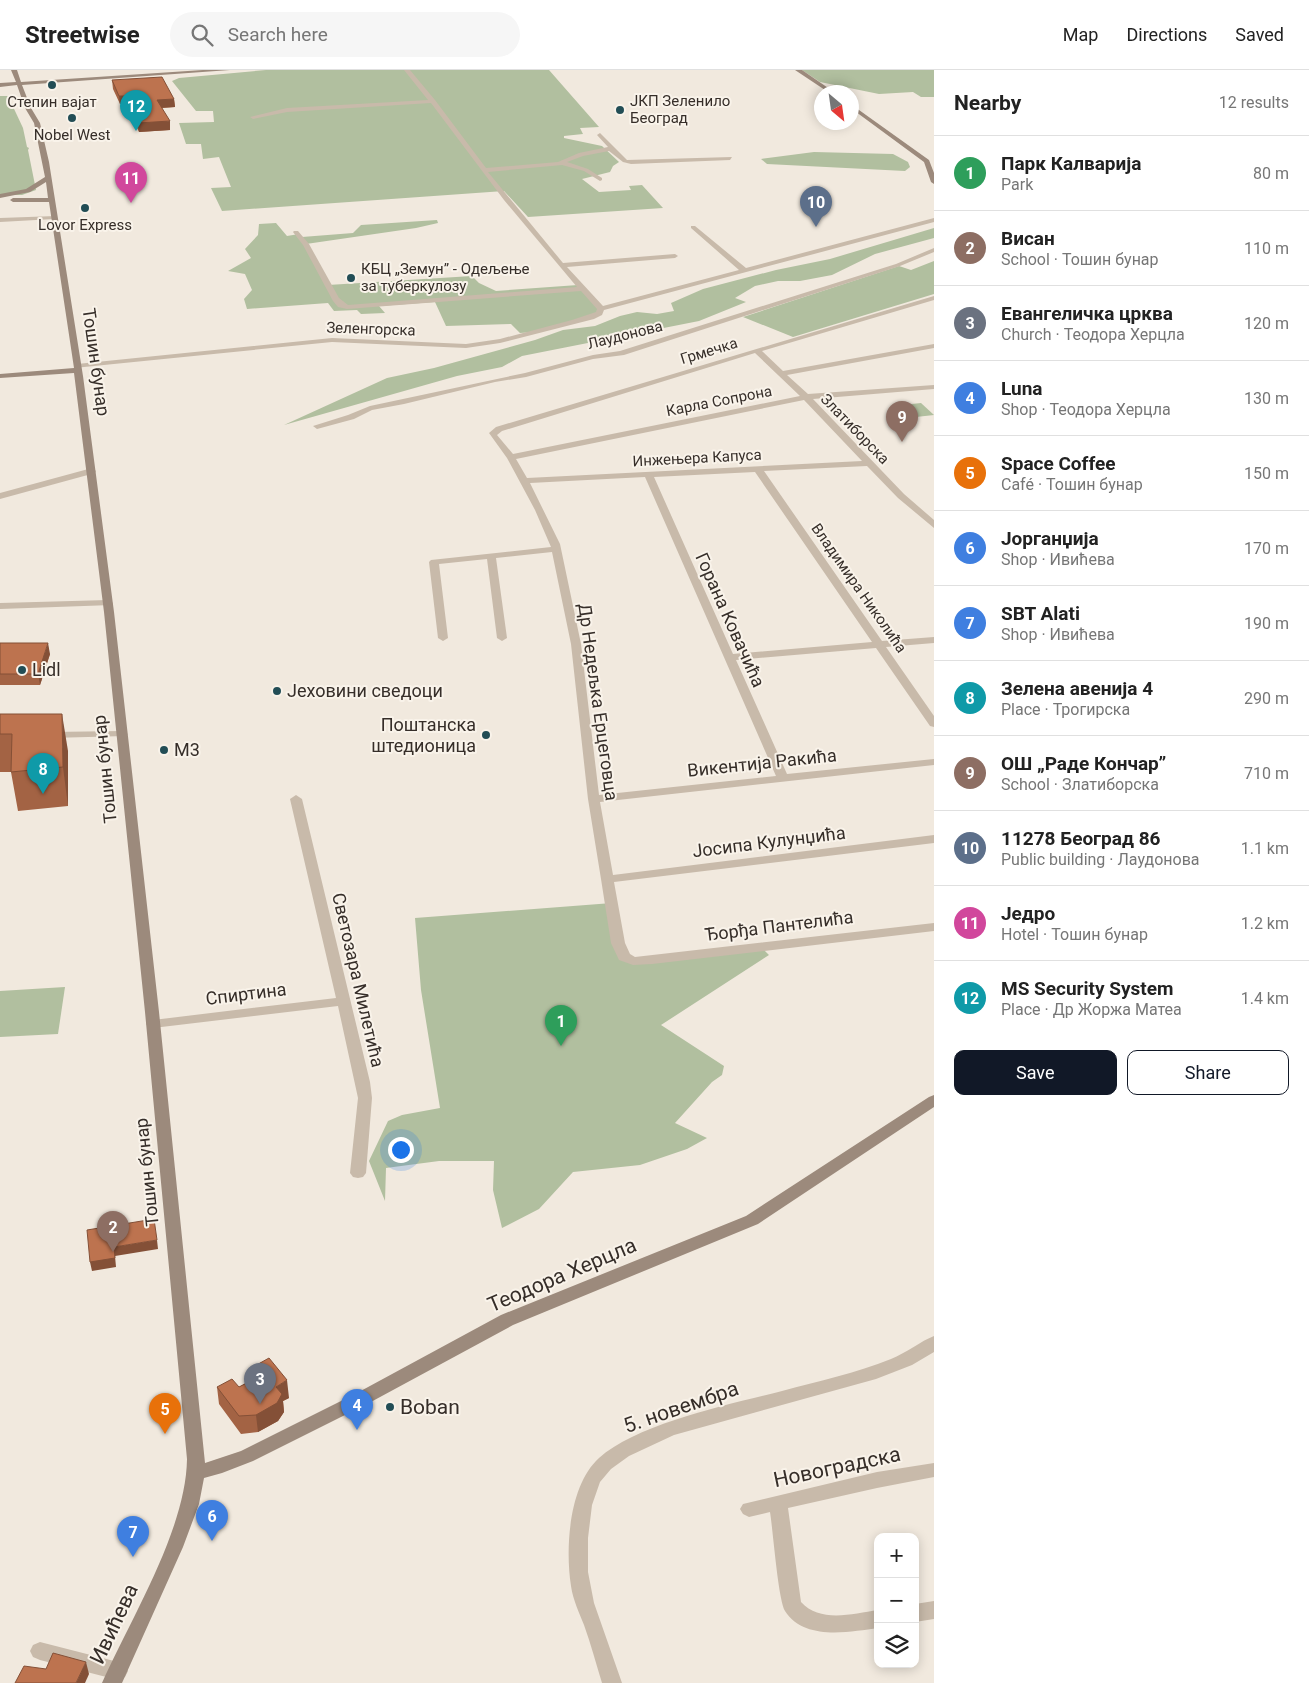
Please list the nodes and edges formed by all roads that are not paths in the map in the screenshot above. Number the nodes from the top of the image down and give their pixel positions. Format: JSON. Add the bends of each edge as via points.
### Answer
{"nodes":[{"id":1,"x":227,"y":70,"type":"edge"},
{"id":2,"x":407,"y":70,"type":"edge"},
{"id":3,"x":798,"y":70,"type":"edge"},
{"id":4,"x":18,"y":80,"type":"edge"},
{"id":5,"x":38,"y":83,"type":"junction"},
{"id":6,"x":0,"y":85,"type":"edge"},
{"id":7,"x":820,"y":85,"type":"edge"},
{"id":8,"x":433,"y":101,"type":"junction"},
{"id":9,"x":859,"y":112,"type":"edge"},
{"id":10,"x":253,"y":117,"type":"dead end"},
{"id":11,"x":600,"y":135,"type":"dead end"},
{"id":12,"x":610,"y":149,"type":"junction"},
{"id":13,"x":730,"y":158,"type":"dead end"},
{"id":14,"x":927,"y":161,"type":"junction"},
{"id":15,"x":563,"y":163,"type":"junction"},
{"id":16,"x":934,"y":165,"type":"edge"},
{"id":17,"x":484,"y":170,"type":"junction"},
{"id":18,"x":48,"y":178,"type":"junction"},
{"id":19,"x":600,"y":179,"type":"dead end"},
{"id":20,"x":934,"y":182,"type":"edge"},
{"id":21,"x":0,"y":197,"type":"edge"},
{"id":22,"x":50,"y":198,"type":"junction"},
{"id":23,"x":54,"y":217,"type":"junction"},
{"id":24,"x":0,"y":220,"type":"edge"},
{"id":25,"x":934,"y":220,"type":"edge"},
{"id":26,"x":693,"y":227,"type":"dead end"},
{"id":27,"x":296,"y":232,"type":"dead end"},
{"id":28,"x":934,"y":250,"type":"edge"},
{"id":29,"x":675,"y":256,"type":"dead end"},
{"id":30,"x":563,"y":265,"type":"junction"},
{"id":31,"x":745,"y":271,"type":"junction"},
{"id":32,"x":582,"y":289,"type":"junction"},
{"id":33,"x":934,"y":298,"type":"edge"},
{"id":34,"x":601,"y":310,"type":"junction"},
{"id":35,"x":934,"y":346,"type":"edge"},
{"id":36,"x":756,"y":351,"type":"junction"},
{"id":37,"x":77,"y":368,"type":"junction"},
{"id":38,"x":781,"y":374,"type":"junction"},
{"id":39,"x":0,"y":376,"type":"edge"},
{"id":40,"x":934,"y":387,"type":"edge"},
{"id":41,"x":806,"y":397,"type":"junction"},
{"id":42,"x":317,"y":426,"type":"dead end"},
{"id":43,"x":493,"y":433,"type":"joint"},
{"id":44,"x":511,"y":457,"type":"junction"},
{"id":45,"x":871,"y":463,"type":"junction"},
{"id":46,"x":758,"y":469,"type":"junction"},
{"id":47,"x":92,"y":471,"type":"junction"},
{"id":48,"x":648,"y":474,"type":"junction"},
{"id":49,"x":524,"y":481,"type":"junction"},
{"id":50,"x":0,"y":496,"type":"edge"},
{"id":51,"x":934,"y":525,"type":"edge"},
{"id":52,"x":556,"y":549,"type":"junction"},
{"id":53,"x":491,"y":555,"type":"junction"},
{"id":54,"x":108,"y":603,"type":"junction"},
{"id":55,"x":0,"y":606,"type":"edge"},
{"id":56,"x":444,"y":638,"type":"dead end"},
{"id":57,"x":502,"y":638,"type":"dead end"},
{"id":58,"x":934,"y":640,"type":"edge"},
{"id":59,"x":881,"y":645,"type":"junction"},
{"id":60,"x":729,"y":657,"type":"junction"},
{"id":61,"x":934,"y":724,"type":"edge"},
{"id":62,"x":122,"y":734,"type":"junction"},
{"id":63,"x":39,"y":736,"type":"edge"},
{"id":64,"x":934,"y":762,"type":"edge"},
{"id":65,"x":783,"y":778,"type":"junction"},
{"id":66,"x":296,"y":798,"type":"dead end"},
{"id":67,"x":594,"y":798,"type":"junction"},
{"id":68,"x":934,"y":840,"type":"edge"},
{"id":69,"x":607,"y":879,"type":"junction"},
{"id":70,"x":934,"y":926,"type":"edge"},
{"id":71,"x":628,"y":959,"type":"joint"},
{"id":72,"x":344,"y":1001,"type":"junction"},
{"id":73,"x":153,"y":1024,"type":"junction"},
{"id":74,"x":934,"y":1100,"type":"edge"},
{"id":75,"x":358,"y":1173,"type":"dead end"},
{"id":76,"x":934,"y":1342,"type":"edge"},
{"id":77,"x":934,"y":1470,"type":"edge"},
{"id":78,"x":197,"y":1472,"type":"junction"},
{"id":79,"x":778,"y":1502,"type":"junction"},
{"id":80,"x":749,"y":1508,"type":"dead end"},
{"id":81,"x":934,"y":1610,"type":"edge"},
{"id":82,"x":919,"y":1612,"type":"edge"},
{"id":83,"x":874,"y":1620,"type":"edge"},
{"id":84,"x":40,"y":1651,"type":"dead end"},
{"id":85,"x":115,"y":1677,"type":"edge"},
{"id":86,"x":612,"y":1683,"type":"edge"}],
"edges":[{"from":1,"to":5,"type":"main road"},
{"from":2,"to":8,"type":"street"},
{"from":3,"to":7,"type":"main road"},
{"from":4,"to":5,"type":"main road"},
{"from":4,"to":5,"type":"main road"},
{"from":4,"to":6,"type":"main road"},
{"from":4,"to":6,"type":"main road"},
{"from":4,"to":18,"type":"main road","name":"Тошин бунар","via":[[38,128]]},
{"from":8,"to":10,"type":"street","via":[[280,111]]},
{"from":8,"to":17,"type":"street"},
{"from":9,"to":14,"type":"main road"},
{"from":11,"to":12,"type":"street","via":[[612,147]]},
{"from":12,"to":13,"type":"street","via":[[626,162]]},
{"from":12,"to":15,"type":"street","via":[[581,154]]},
{"from":14,"to":16,"type":"street"},
{"from":14,"to":20,"type":"main road"},
{"from":15,"to":17,"type":"street"},
{"from":15,"to":19,"type":"street","via":[[586,170]]},
{"from":17,"to":30,"type":"street"},
{"from":18,"to":21,"type":"main road","via":[[28,191]]},
{"from":18,"to":22,"type":"main road","name":"Тошин бунар"},
{"from":21,"to":22,"type":"main road"},
{"from":22,"to":23,"type":"main road","name":"Тошин бунар"},
{"from":23,"to":24,"type":"street"},
{"from":23,"to":37,"type":"main road","name":"Тошин бунар"},
{"from":25,"to":31,"type":"street","name":"Зеленгорска"},
{"from":26,"to":31,"type":"street"},
{"from":27,"to":32,"type":"street","via":[[340,305],[347,307]]},
{"from":28,"to":42,"type":"street","name":"Лаудонова","via":[[885,269],[621,353],[370,408]]},
{"from":29,"to":30,"type":"street"},
{"from":30,"to":32,"type":"street"},
{"from":31,"to":34,"type":"street","name":"Зеленгорска"},
{"from":32,"to":34,"type":"street"},
{"from":33,"to":36,"type":"street","name":"Грмечка"},
{"from":34,"to":37,"type":"street","name":"Зеленгорска","via":[[575,322],[466,346],[332,340]]},
{"from":35,"to":38,"type":"street"},
{"from":36,"to":38,"type":"street","name":"Златиборска"},
{"from":36,"to":43,"type":"street","name":"Грмечка"},
{"from":37,"to":39,"type":"main road"},
{"from":37,"to":47,"type":"main road","name":"Тошин бунар"},
{"from":38,"to":41,"type":"street","name":"Златиборска"},
{"from":40,"to":41,"type":"street","name":"Карла Сопрона"},
{"from":41,"to":44,"type":"street","name":"Карла Сопрона"},
{"from":41,"to":45,"type":"street","name":"Златиборска"},
{"from":43,"to":44,"type":"street","name":"Др Недељка Ерцеговца"},
{"from":44,"to":49,"type":"street","name":"Др Недељка Ерцеговца"},
{"from":45,"to":46,"type":"street","name":"Инжењера Капуса"},
{"from":45,"to":51,"type":"street","name":"Златиборска"},
{"from":46,"to":48,"type":"street","name":"Инжењера Капуса"},
{"from":46,"to":59,"type":"street","name":"Владимира Николића"},
{"from":47,"to":50,"type":"street"},
{"from":47,"to":54,"type":"main road","name":"Тошин бунар"},
{"from":48,"to":49,"type":"street","name":"Инжењера Капуса"},
{"from":48,"to":60,"type":"street","name":"Горана Ковачића"},
{"from":49,"to":52,"type":"street","name":"Др Недељка Ерцеговца"},
{"from":52,"to":53,"type":"street"},
{"from":52,"to":67,"type":"street","name":"Др Недељка Ерцеговца","via":[[576,644]]},
{"from":53,"to":56,"type":"street","via":[[434,562]]},
{"from":53,"to":57,"type":"street"},
{"from":54,"to":55,"type":"street"},
{"from":54,"to":62,"type":"main road","name":"Тошин бунар"},
{"from":58,"to":59,"type":"street"},
{"from":59,"to":60,"type":"street"},
{"from":59,"to":61,"type":"street","name":"Владимира Николића"},
{"from":60,"to":65,"type":"street","name":"Горана Ковачића"},
{"from":62,"to":63,"type":"street"},
{"from":62,"to":73,"type":"main road","name":"Тошин бунар"},
{"from":64,"to":65,"type":"street","name":"Викентија Ракића"},
{"from":65,"to":67,"type":"street","name":"Викентија Ракића"},
{"from":66,"to":72,"type":"street","name":"Светозара Милетића"},
{"from":67,"to":69,"type":"street","name":"Др Недељка Ерцеговца"},
{"from":68,"to":69,"type":"street","name":"Јосипа Кулунџића"},
{"from":69,"to":71,"type":"street","name":"Др Недељка Ерцеговца","via":[[620,951]]},
{"from":70,"to":71,"type":"street","name":"Ђорђа Пантелића","via":[[652,960]]},
{"from":72,"to":73,"type":"street","name":"Спиртина"},
{"from":72,"to":75,"type":"street","name":"Светозара Милетића","via":[[365,1098]]},
{"from":73,"to":78,"type":"main road","name":"Тошин бунар"},
{"from":74,"to":78,"type":"main road","name":"Теодора Херцла","via":[[752,1220],[506,1320],[363,1398],[247,1456]]},
{"from":76,"to":86,"type":"street","name":"5. новембра","via":[[923,1353],[876,1372],[683,1426],[638,1443],[613,1456],[600,1468],[593,1477],[582,1509],[579,1571],[583,1600]]},
{"from":77,"to":79,"type":"street","name":"Новоградска"},
{"from":78,"to":85,"type":"main road","name":"Ивићева","via":[[193,1495],[170,1557]]},
{"from":79,"to":80,"type":"street","name":"Новоградска"},
{"from":79,"to":83,"type":"street","via":[[792,1605],[798,1615],[823,1624]]},
{"from":81,"to":82,"type":"street"},
{"from":84,"to":85,"type":"street"}]}
